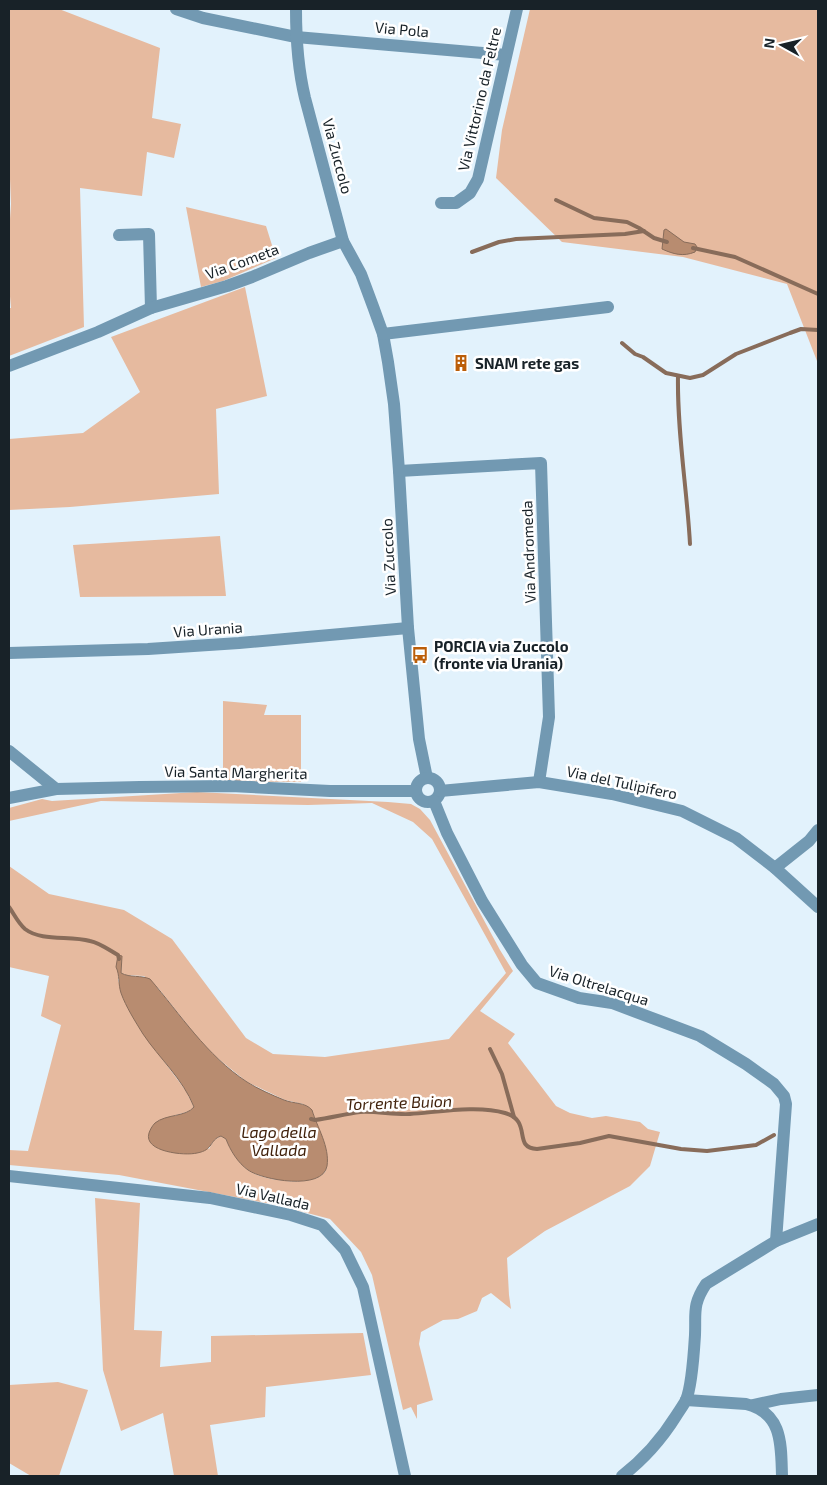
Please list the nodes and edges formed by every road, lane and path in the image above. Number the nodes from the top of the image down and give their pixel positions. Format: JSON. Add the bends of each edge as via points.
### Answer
{"nodes":[{"id":1,"x":176,"y":9,"type":"edge"},
{"id":2,"x":296,"y":9,"type":"edge"},
{"id":3,"x":517,"y":9,"type":"edge"},
{"id":4,"x":296,"y":37,"type":"junction"},
{"id":5,"x":506,"y":55,"type":"junction"},
{"id":6,"x":441,"y":203,"type":"dead end"},
{"id":7,"x":119,"y":235,"type":"dead end"},
{"id":8,"x":343,"y":241,"type":"junction"},
{"id":9,"x":608,"y":307,"type":"dead end"},
{"id":10,"x":151,"y":308,"type":"junction"},
{"id":11,"x":382,"y":334,"type":"junction"},
{"id":12,"x":9,"y":366,"type":"edge"},
{"id":13,"x":399,"y":471,"type":"junction"},
{"id":14,"x":408,"y":628,"type":"junction"},
{"id":15,"x":9,"y":653,"type":"edge"},
{"id":16,"x":9,"y":751,"type":"edge"},
{"id":17,"x":426,"y":778,"type":"junction"},
{"id":18,"x":539,"y":782,"type":"junction"},
{"id":19,"x":56,"y":789,"type":"junction"},
{"id":20,"x":415,"y":791,"type":"junction"},
{"id":21,"x":437,"y":796,"type":"junction"},
{"id":22,"x":9,"y":798,"type":"edge"},
{"id":23,"x":818,"y":830,"type":"edge"},
{"id":24,"x":775,"y":868,"type":"junction"},
{"id":25,"x":818,"y":907,"type":"edge"},
{"id":26,"x":9,"y":1176,"type":"edge"},
{"id":27,"x":818,"y":1224,"type":"edge"},
{"id":28,"x":776,"y":1241,"type":"junction"},
{"id":29,"x":818,"y":1395,"type":"edge"},
{"id":30,"x":686,"y":1400,"type":"junction"},
{"id":31,"x":753,"y":1405,"type":"junction"},
{"id":32,"x":406,"y":1476,"type":"edge"},
{"id":33,"x":622,"y":1476,"type":"edge"},
{"id":34,"x":782,"y":1476,"type":"edge"}],
"edges":[{"from":1,"to":4,"type":"street","name":"Via Pola","via":[[203,18]]},
{"from":2,"to":4,"type":"street","name":"Via Zuccolo"},
{"from":3,"to":5,"type":"street","name":"Via Vittorino da Feltre"},
{"from":4,"to":5,"type":"street","name":"Via Pola"},
{"from":4,"to":8,"type":"street","name":"Via Zuccolo","via":[[302,83]]},
{"from":5,"to":6,"type":"street","name":"Via Vittorino da Feltre","via":[[478,179],[470,193],[456,203]]},
{"from":7,"to":10,"type":"street","via":[[148,234]]},
{"from":8,"to":10,"type":"street","name":"Via Cometa","via":[[227,286]]},
{"from":8,"to":11,"type":"street","name":"Via Zuccolo","via":[[361,274]]},
{"from":9,"to":11,"type":"street"},
{"from":10,"to":12,"type":"street","name":"Via Cometa"},
{"from":11,"to":13,"type":"street","name":"Via Zuccolo","via":[[394,404]]},
{"from":13,"to":14,"type":"street","name":"Via Zuccolo"},
{"from":13,"to":18,"type":"street","name":"Via Andromeda","via":[[541,463],[549,717]]},
{"from":14,"to":15,"type":"street","name":"Via Urania","via":[[148,649]]},
{"from":14,"to":17,"type":"street","name":"Via Zuccolo"},
{"from":16,"to":19,"type":"street"},
{"from":17,"to":20,"type":"street","via":[[419,782]]},
{"from":17,"to":21,"type":"street","via":[[437,782]]},
{"from":18,"to":21,"type":"street","name":"Via del Tulipifero"},
{"from":18,"to":24,"type":"street","name":"Via del Tulipifero","via":[[612,794],[682,811],[736,838]]},
{"from":19,"to":20,"type":"street","name":"Via Santa Margherita","via":[[231,786],[330,792]]},
{"from":19,"to":22,"type":"street","name":"Via Santa Margherita"},
{"from":20,"to":21,"type":"street","via":[[423,802],[430,803]]},
{"from":21,"to":28,"type":"street","name":"Via Oltrelacqua","via":[[447,834],[482,901],[537,983],[579,998],[612,1003],[700,1036],[774,1084],[784,1096]]},
{"from":23,"to":24,"type":"street"},
{"from":24,"to":25,"type":"street","name":"Via del Tulipifero"},
{"from":26,"to":32,"type":"street","name":"Via Vallada","via":[[210,1198],[322,1224],[346,1250],[363,1287]]},
{"from":27,"to":28,"type":"street"},
{"from":28,"to":30,"type":"street","via":[[706,1284],[700,1293],[695,1308],[695,1335]]},
{"from":29,"to":31,"type":"street"},
{"from":30,"to":31,"type":"street"},
{"from":30,"to":33,"type":"street","via":[[666,1432]]},
{"from":31,"to":34,"type":"street","via":[[770,1416],[773,1422],[781,1448]]}]}
